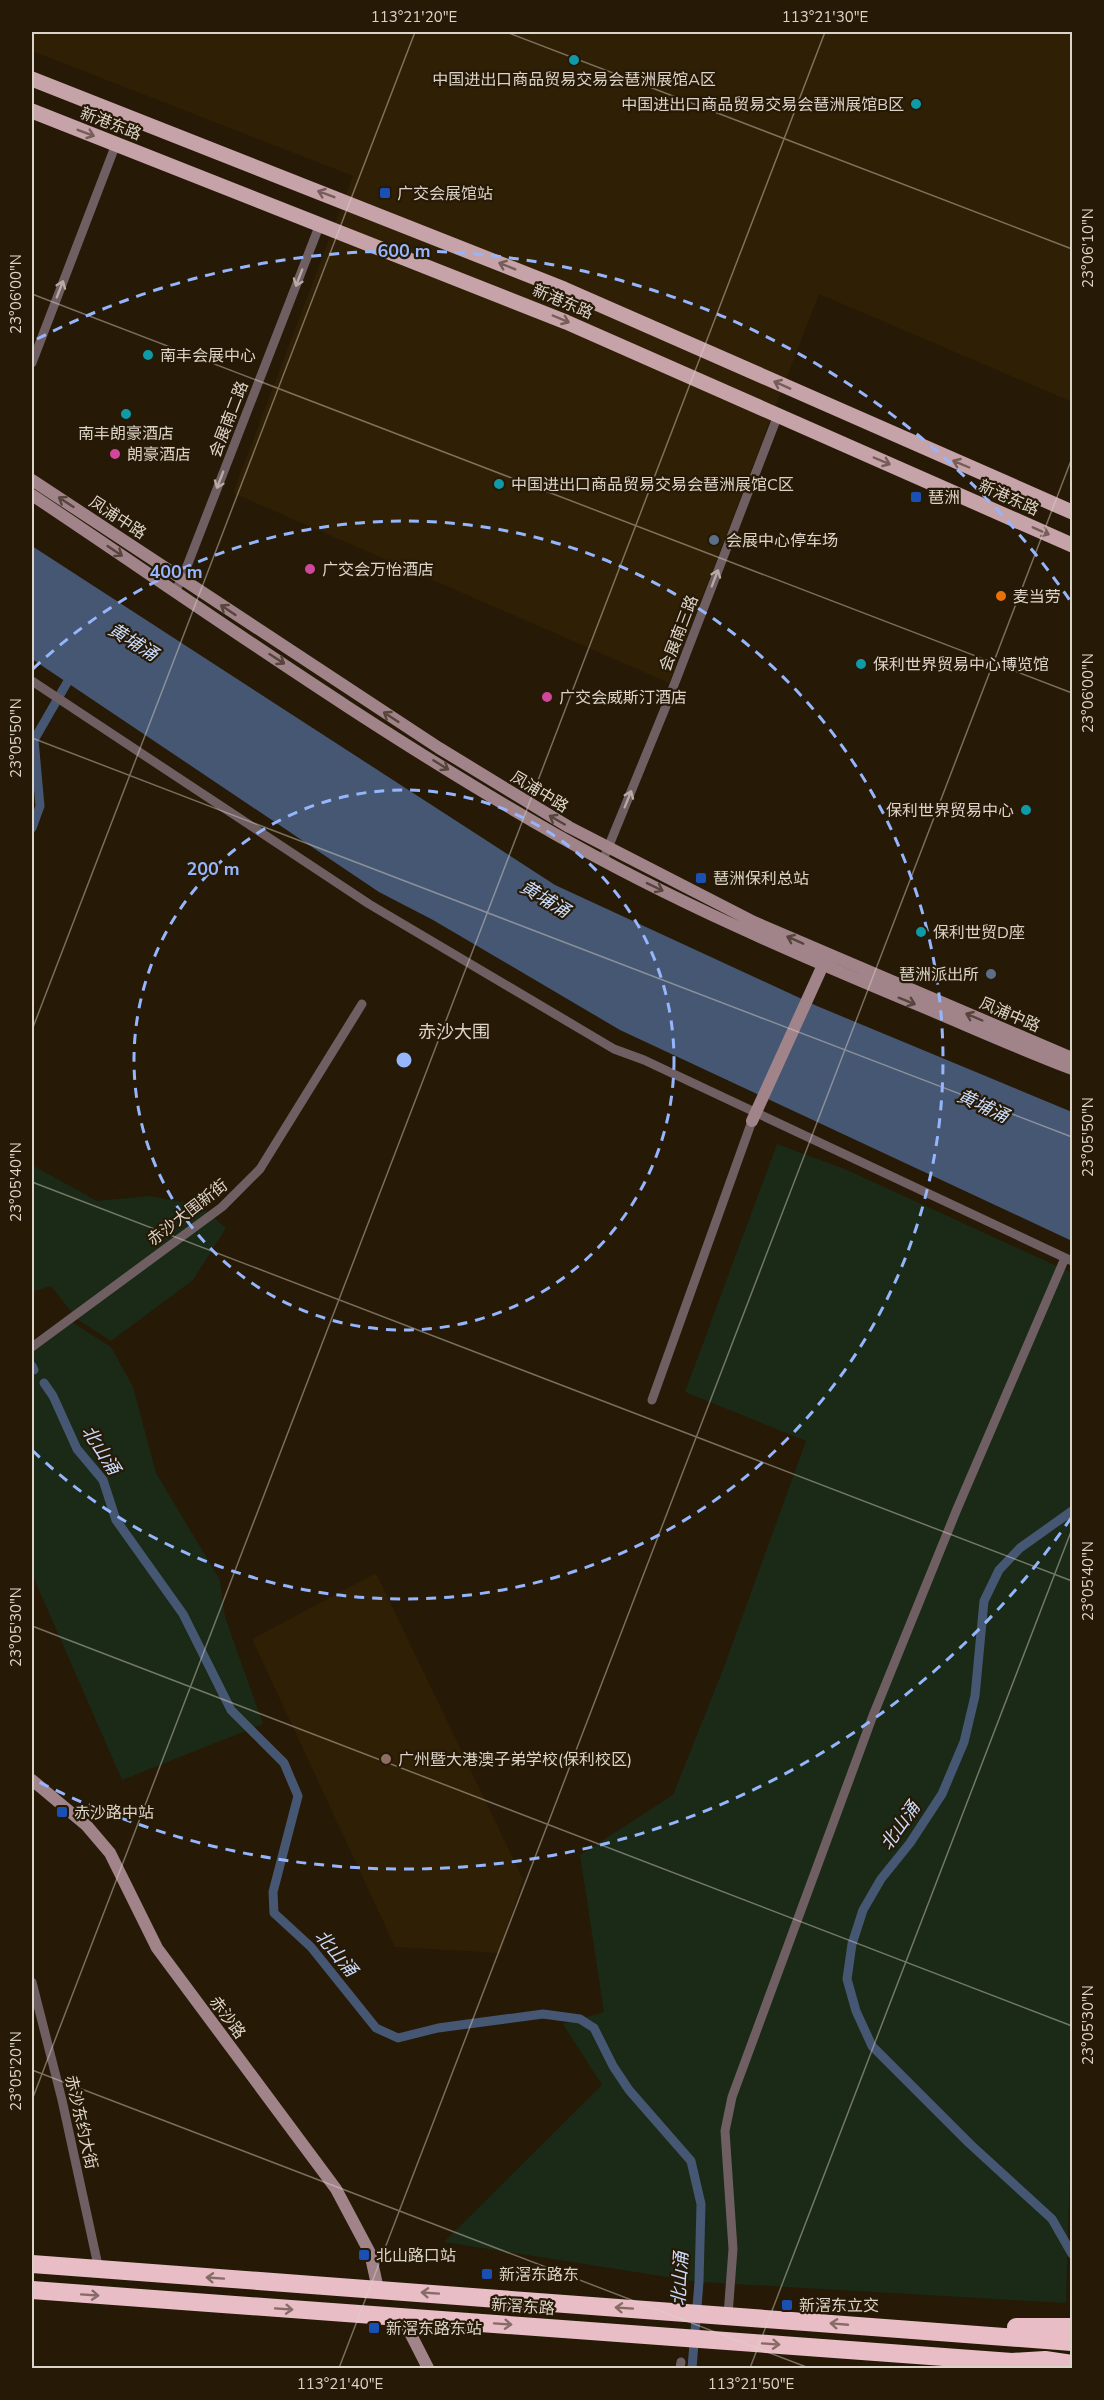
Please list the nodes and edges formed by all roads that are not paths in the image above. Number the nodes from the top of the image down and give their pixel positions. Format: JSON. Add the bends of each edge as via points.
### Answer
{"nodes":[{"id":1,"x":32,"y":79,"type":"edge"},
{"id":2,"x":32,"y":111,"type":"edge"},
{"id":3,"x":116,"y":144,"type":"junction"},
{"id":4,"x":320,"y":224,"type":"junction"},
{"id":5,"x":32,"y":363,"type":"edge"},
{"id":6,"x":778,"y":415,"type":"junction"},
{"id":7,"x":32,"y":480,"type":"edge"},
{"id":8,"x":32,"y":495,"type":"edge"},
{"id":9,"x":1072,"y":512,"type":"edge"},
{"id":10,"x":1072,"y":545,"type":"edge"},
{"id":11,"x":182,"y":579,"type":"junction"},
{"id":12,"x":175,"y":591,"type":"junction"},
{"id":13,"x":32,"y":681,"type":"edge"},
{"id":14,"x":608,"y":848,"type":"junction"},
{"id":15,"x":603,"y":860,"type":"junction"},
{"id":16,"x":823,"y":965,"type":"junction"},
{"id":17,"x":362,"y":1004,"type":"dead end"},
{"id":18,"x":1071,"y":1056,"type":"edge"},
{"id":19,"x":1072,"y":1069,"type":"edge"},
{"id":20,"x":752,"y":1121,"type":"joint"},
{"id":21,"x":1069,"y":1260,"type":"edge"},
{"id":22,"x":32,"y":1347,"type":"edge"},
{"id":23,"x":652,"y":1400,"type":"dead end"},
{"id":24,"x":32,"y":1780,"type":"edge"},
{"id":25,"x":32,"y":1982,"type":"edge"},
{"id":26,"x":32,"y":2265,"type":"edge"},
{"id":27,"x":99,"y":2270,"type":"junction"},
{"id":28,"x":378,"y":2289,"type":"junction"},
{"id":29,"x":32,"y":2290,"type":"edge"},
{"id":30,"x":721,"y":2315,"type":"junction"},
{"id":31,"x":402,"y":2317,"type":"junction"},
{"id":32,"x":897,"y":2329,"type":"junction"},
{"id":33,"x":1071,"y":2332,"type":"edge"},
{"id":34,"x":918,"y":2362,"type":"edge"},
{"id":35,"x":1012,"y":2362,"type":"junction"},
{"id":36,"x":1072,"y":2364,"type":"edge"},
{"id":37,"x":428,"y":2368,"type":"edge"},
{"id":38,"x":1043,"y":2368,"type":"edge"}],
"edges":[{"from":9,"to":1,"type":"main road","name":"新港东路","one_way":true,"via":[[564,289]]},
{"from":2,"to":3,"type":"main road","name":"新港东路","one_way":true},
{"from":3,"to":4,"type":"main road","name":"新港东路"},
{"from":5,"to":3,"type":"street","one_way":true},
{"from":4,"to":6,"type":"main road","name":"新港东路","one_way":true,"via":[[559,318]]},
{"from":4,"to":11,"type":"street","name":"会展南二路","one_way":true},
{"from":6,"to":10,"type":"main road","name":"新港东路","one_way":true},
{"from":14,"to":6,"type":"street","name":"会展南三路","one_way":true},
{"from":11,"to":7,"type":"street","name":"凤浦中路","one_way":true},
{"from":8,"to":12,"type":"street","name":"凤浦中路","one_way":true},
{"from":11,"to":12,"type":"street","name":"会展南二路"},
{"from":14,"to":11,"type":"street","name":"凤浦中路","one_way":true,"via":[[477,773]]},
{"from":12,"to":15,"type":"street","name":"凤浦中路","one_way":true,"via":[[447,769]]},
{"from":13,"to":21,"type":"street","via":[[369,904],[614,1049]]},
{"from":14,"to":15,"type":"street","name":"会展南三路"},
{"from":18,"to":14,"type":"street","name":"凤浦中路","one_way":true,"via":[[775,931]]},
{"from":15,"to":16,"type":"street","name":"凤浦中路","one_way":true},
{"from":16,"to":19,"type":"street","name":"凤浦中路","one_way":true},
{"from":16,"to":20,"type":"street"},
{"from":17,"to":22,"type":"street","name":"赤沙大围新街","via":[[260,1169],[222,1207]]},
{"from":20,"to":23,"type":"street"},
{"from":21,"to":30,"type":"street","via":[[957,1509],[872,1718],[732,2097],[725,2131],[733,2249]]},
{"from":24,"to":28,"type":"street","name":"赤沙路","via":[[87,1826],[110,1853],[162,1956],[340,2197],[370,2253]]},
{"from":25,"to":27,"type":"street","name":"赤沙东约大街"},
{"from":26,"to":27,"type":"highway","name":"新滘东路"},
{"from":28,"to":27,"type":"highway","name":"新滘东路","one_way":true},
{"from":30,"to":28,"type":"highway","name":"新滘东路","one_way":true},
{"from":29,"to":31,"type":"highway","name":"新滘东路","one_way":true},
{"from":32,"to":30,"type":"highway","name":"新滘东路","one_way":true},
{"from":31,"to":34,"type":"highway","name":"新滘东路","one_way":true,"via":[[713,2339]]},
{"from":31,"to":37,"type":"street"},
{"from":32,"to":33,"type":"highway"},
{"from":32,"to":33,"type":"highway","name":"新滘东路","via":[[989,2335]]},
{"from":34,"to":35,"type":"highway","name":"新滘东路"},
{"from":35,"to":36,"type":"highway","name":"新滘东路","via":[[1045,2360]]},
{"from":35,"to":38,"type":"street"}]}
